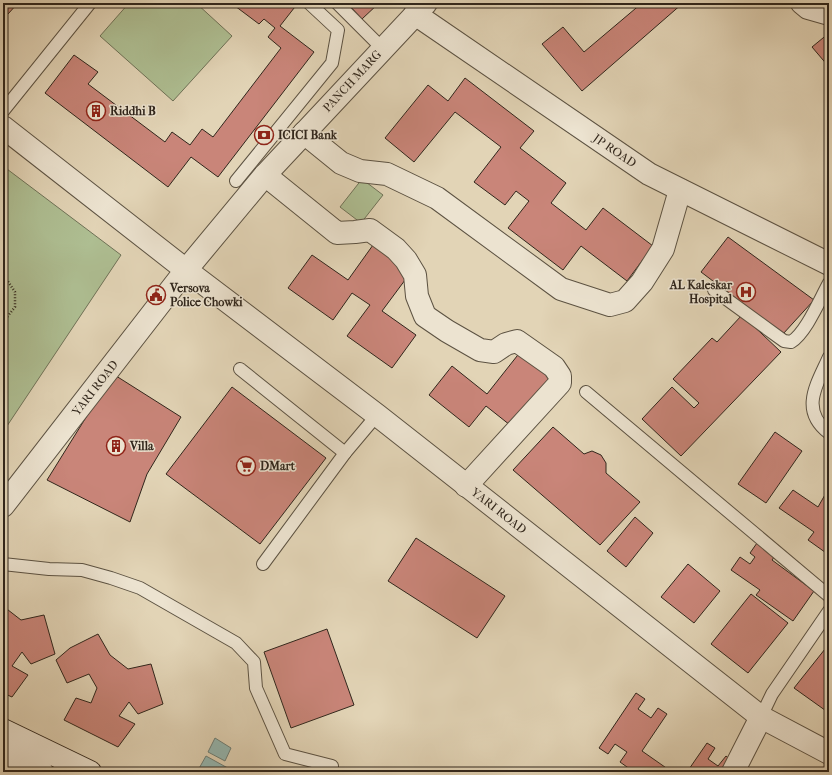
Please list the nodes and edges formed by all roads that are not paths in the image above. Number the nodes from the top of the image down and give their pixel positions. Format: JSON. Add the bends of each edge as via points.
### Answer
{"nodes":[{"id":1,"x":90,"y":3,"type":"edge"},
{"id":2,"x":309,"y":3,"type":"edge"},
{"id":3,"x":337,"y":3,"type":"edge"},
{"id":4,"x":802,"y":3,"type":"edge"},
{"id":5,"x":420,"y":9,"type":"edge"},
{"id":6,"x":829,"y":14,"type":"edge"},
{"id":7,"x":383,"y":48,"type":"junction"},
{"id":8,"x":3,"y":111,"type":"edge"},
{"id":9,"x":3,"y":127,"type":"edge"},
{"id":10,"x":304,"y":133,"type":"junction"},
{"id":11,"x":265,"y":174,"type":"junction"},
{"id":12,"x":236,"y":181,"type":"dead end"},
{"id":13,"x":680,"y":190,"type":"junction"},
{"id":14,"x":829,"y":264,"type":"edge"},
{"id":15,"x":186,"y":270,"type":"junction"},
{"id":16,"x":829,"y":283,"type":"edge"},
{"id":17,"x":714,"y":290,"type":"dead end"},
{"id":18,"x":829,"y":357,"type":"edge"},
{"id":19,"x":240,"y":369,"type":"dead end"},
{"id":20,"x":586,"y":392,"type":"dead end"},
{"id":21,"x":377,"y":415,"type":"junction"},
{"id":22,"x":829,"y":433,"type":"edge"},
{"id":23,"x":345,"y":453,"type":"junction"},
{"id":24,"x":466,"y":486,"type":"junction"},
{"id":25,"x":3,"y":506,"type":"edge"},
{"id":26,"x":3,"y":564,"type":"edge"},
{"id":27,"x":263,"y":564,"type":"dead end"},
{"id":28,"x":829,"y":596,"type":"edge"},
{"id":29,"x":829,"y":612,"type":"edge"},
{"id":30,"x":761,"y":717,"type":"junction"},
{"id":31,"x":3,"y":730,"type":"edge"},
{"id":32,"x":829,"y":753,"type":"edge"},
{"id":33,"x":4,"y":755,"type":"edge"},
{"id":34,"x":42,"y":772,"type":"edge"},
{"id":35,"x":90,"y":772,"type":"edge"},
{"id":36,"x":329,"y":772,"type":"edge"},
{"id":37,"x":733,"y":772,"type":"edge"}],
"edges":[{"from":1,"to":8,"type":"lane"},
{"from":2,"to":12,"type":"lane","via":[[338,30],[332,63]]},
{"from":3,"to":7,"type":"lane"},
{"from":4,"to":6,"type":"street","via":[[808,8]]},
{"from":5,"to":7,"type":"street","name":"PANCH MARG"},
{"from":5,"to":13,"type":"street","name":"JP ROAD","via":[[649,174]]},
{"from":7,"to":10,"type":"street","name":"PANCH MARG"},
{"from":9,"to":15,"type":"street","name":"YARI ROAD"},
{"from":10,"to":11,"type":"street","name":"PANCH MARG"},
{"from":10,"to":13,"type":"street","via":[[341,163],[360,171],[387,174],[437,198],[561,289],[610,305],[625,301],[642,282],[663,249]]},
{"from":11,"to":15,"type":"street","name":"PANCH MARG"},
{"from":11,"to":24,"type":"street","via":[[337,233],[370,230],[396,250],[415,274],[417,296],[425,316],[446,331],[480,350],[494,352],[506,344],[517,341],[554,367],[560,376],[560,383]]},
{"from":13,"to":14,"type":"street","name":"JP ROAD"},
{"from":15,"to":21,"type":"street","name":"YARI ROAD"},
{"from":15,"to":25,"type":"street","name":"YARI ROAD"},
{"from":16,"to":17,"type":"lane","via":[[807,322],[796,339],[791,342],[784,341]]},
{"from":18,"to":22,"type":"lane","via":[[812,395],[812,408],[818,422]]},
{"from":19,"to":23,"type":"lane"},
{"from":20,"to":28,"type":"lane"},
{"from":21,"to":23,"type":"lane"},
{"from":21,"to":24,"type":"street","name":"YARI ROAD"},
{"from":23,"to":27,"type":"lane"},
{"from":24,"to":30,"type":"street","name":"YARI ROAD"},
{"from":26,"to":36,"type":"lane","via":[[82,570],[111,578],[140,588],[236,643],[254,662],[256,688],[285,754],[332,766]]},
{"from":29,"to":30,"type":"lane","via":[[772,694]]},
{"from":30,"to":32,"type":"street","name":"YARI ROAD"},
{"from":30,"to":37,"type":"street"},
{"from":31,"to":35,"type":"street"},
{"from":33,"to":34,"type":"street"}]}
